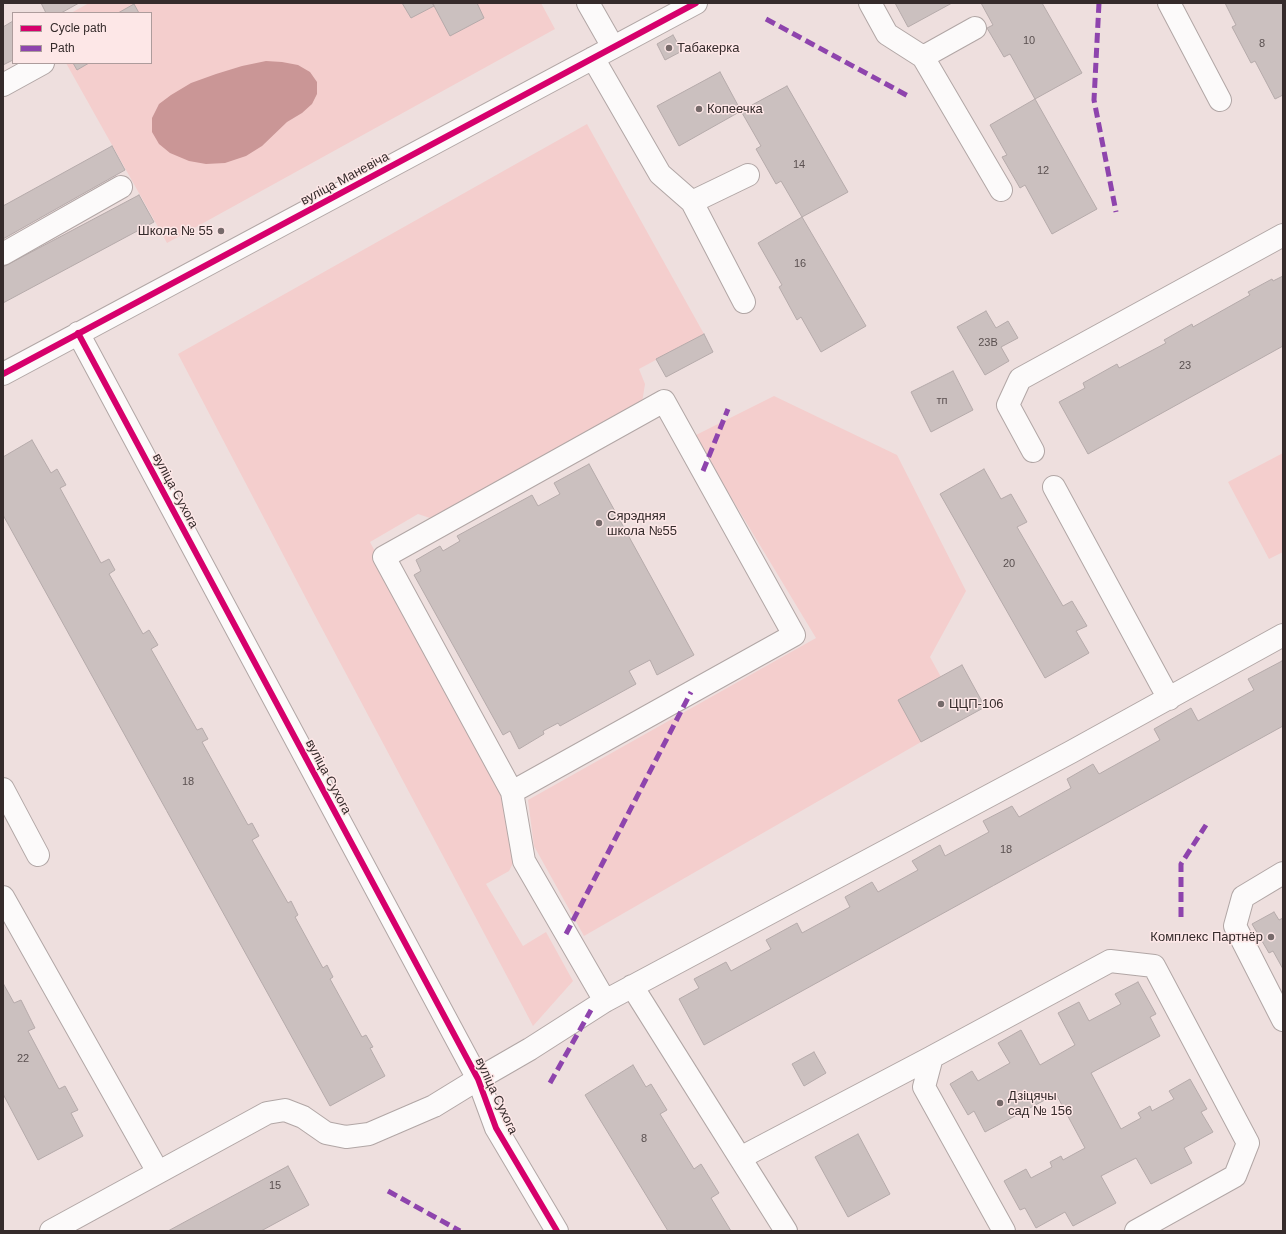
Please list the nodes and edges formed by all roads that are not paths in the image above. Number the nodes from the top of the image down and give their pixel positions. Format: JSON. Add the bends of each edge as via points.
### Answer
{"nodes":[{"id":1,"x":588,"y":3,"type":"edge"},
{"id":2,"x":696,"y":3,"type":"edge"},
{"id":3,"x":870,"y":3,"type":"edge"},
{"id":4,"x":1169,"y":3,"type":"edge"},
{"id":5,"x":975,"y":28,"type":"dead end"},
{"id":6,"x":613,"y":47,"type":"junction"},
{"id":7,"x":923,"y":57,"type":"junction"},
{"id":8,"x":593,"y":58,"type":"junction"},
{"id":9,"x":41,"y":64,"type":"edge"},
{"id":10,"x":3,"y":85,"type":"edge"},
{"id":11,"x":1220,"y":100,"type":"dead end"},
{"id":12,"x":748,"y":174,"type":"dead end"},
{"id":13,"x":121,"y":187,"type":"dead end"},
{"id":14,"x":1001,"y":190,"type":"dead end"},
{"id":15,"x":692,"y":202,"type":"junction"},
{"id":16,"x":1283,"y":235,"type":"edge"},
{"id":17,"x":3,"y":254,"type":"edge"},
{"id":18,"x":744,"y":302,"type":"dead end"},
{"id":19,"x":78,"y":333,"type":"junction"},
{"id":20,"x":3,"y":374,"type":"edge"},
{"id":21,"x":1033,"y":451,"type":"dead end"},
{"id":22,"x":1054,"y":488,"type":"dead end"},
{"id":23,"x":1283,"y":635,"type":"edge"},
{"id":24,"x":1169,"y":699,"type":"junction"},
{"id":25,"x":3,"y":789,"type":"edge"},
{"id":26,"x":512,"y":792,"type":"junction"},
{"id":27,"x":38,"y":855,"type":"dead end"},
{"id":28,"x":1283,"y":874,"type":"edge"},
{"id":29,"x":3,"y":896,"type":"edge"},
{"id":30,"x":632,"y":986,"type":"junction"},
{"id":31,"x":605,"y":1001,"type":"junction"},
{"id":32,"x":1282,"y":1018,"type":"edge"},
{"id":33,"x":932,"y":1057,"type":"junction"},
{"id":34,"x":478,"y":1079,"type":"junction"},
{"id":35,"x":740,"y":1158,"type":"junction"},
{"id":36,"x":158,"y":1172,"type":"junction"},
{"id":37,"x":51,"y":1231,"type":"edge"},
{"id":38,"x":557,"y":1231,"type":"edge"},
{"id":39,"x":786,"y":1231,"type":"edge"},
{"id":40,"x":1004,"y":1231,"type":"edge"},
{"id":41,"x":1136,"y":1231,"type":"edge"}],
"edges":[{"from":1,"to":6,"type":"street"},
{"from":2,"to":6,"type":"street","name":"вуліца Маневіча"},
{"from":3,"to":7,"type":"street","via":[[887,34]]},
{"from":4,"to":11,"type":"street"},
{"from":5,"to":7,"type":"street"},
{"from":6,"to":8,"type":"street","name":"вуліца Маневіча"},
{"from":7,"to":14,"type":"street"},
{"from":8,"to":15,"type":"street","via":[[660,174]]},
{"from":8,"to":19,"type":"street","name":"вуліца Маневіча"},
{"from":9,"to":10,"type":"street"},
{"from":12,"to":15,"type":"street"},
{"from":13,"to":17,"type":"street"},
{"from":15,"to":18,"type":"street"},
{"from":16,"to":21,"type":"street","via":[[1020,379],[1008,405]]},
{"from":19,"to":20,"type":"street","name":"вуліца Маневіча"},
{"from":19,"to":34,"type":"street","name":"вуліца Сухога"},
{"from":22,"to":24,"type":"street"},
{"from":23,"to":24,"type":"street"},
{"from":24,"to":30,"type":"street"},
{"from":25,"to":27,"type":"street"},
{"from":26,"to":26,"type":"street","via":[[384,557],[664,401],[794,635]]},
{"from":26,"to":31,"type":"street","via":[[524,861]]},
{"from":28,"to":32,"type":"street","via":[[1243,897],[1235,926]]},
{"from":29,"to":36,"type":"street"},
{"from":30,"to":31,"type":"street"},
{"from":30,"to":35,"type":"street"},
{"from":31,"to":34,"type":"street"},
{"from":33,"to":35,"type":"street"},
{"from":33,"to":40,"type":"street","via":[[924,1087]]},
{"from":33,"to":41,"type":"street","via":[[1110,961],[1154,966],[1248,1143],[1235,1176]]},
{"from":34,"to":36,"type":"street","via":[[434,1106],[369,1134],[346,1137],[326,1133],[303,1117],[285,1110],[267,1113]]},
{"from":34,"to":38,"type":"street","name":"вуліца Сухога","via":[[496,1128]]},
{"from":35,"to":39,"type":"street"},
{"from":36,"to":37,"type":"street"}]}
